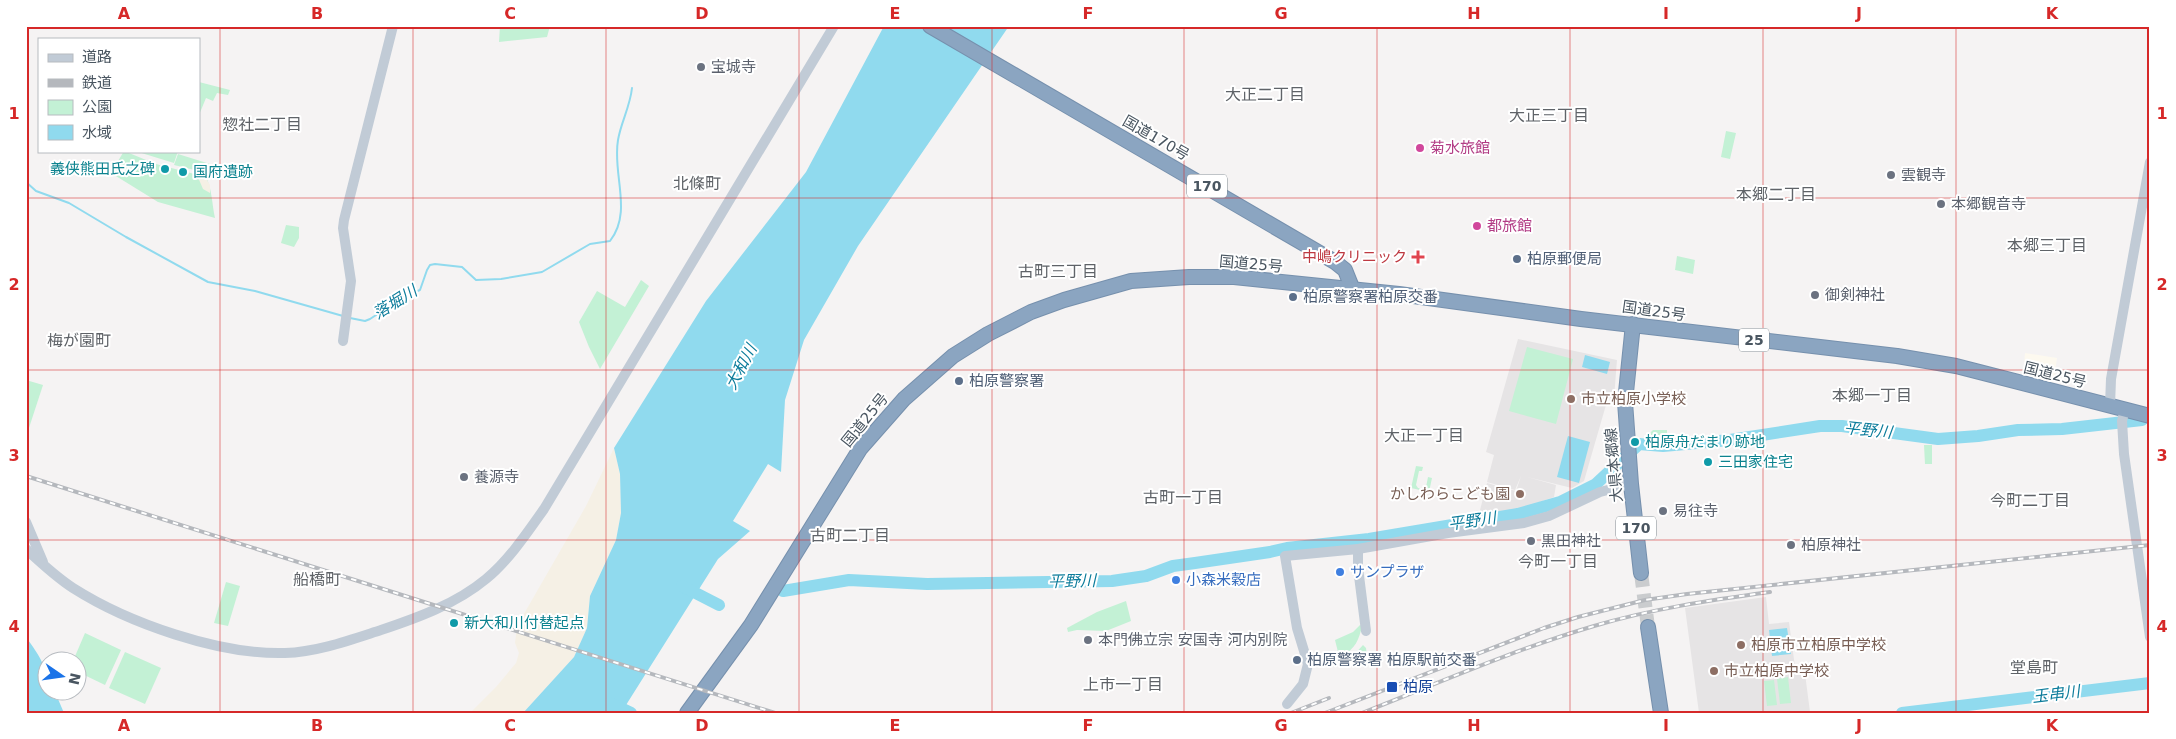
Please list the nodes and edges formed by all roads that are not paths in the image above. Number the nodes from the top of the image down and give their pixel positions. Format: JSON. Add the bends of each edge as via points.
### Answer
{"nodes":[{"id":1,"x":393,"y":26,"type":"edge"},
{"id":2,"x":834,"y":26,"type":"edge"},
{"id":3,"x":930,"y":26,"type":"edge"},
{"id":4,"x":2150,"y":162,"type":"edge"},
{"id":5,"x":1353,"y":290,"type":"junction"},
{"id":6,"x":1633,"y":324,"type":"junction"},
{"id":7,"x":342,"y":341,"type":"dead end"},
{"id":8,"x":2110,"y":406,"type":"junction"},
{"id":9,"x":2150,"y":416,"type":"edge"},
{"id":10,"x":2123,"y":418,"type":"junction"},
{"id":11,"x":1631,"y":484,"type":"junction"},
{"id":12,"x":26,"y":523,"type":"edge"},
{"id":13,"x":26,"y":549,"type":"edge"},
{"id":14,"x":1358,"y":549,"type":"junction"},
{"id":15,"x":46,"y":567,"type":"junction"},
{"id":16,"x":1642,"y":573,"type":"tunnel mouth"},
{"id":17,"x":1648,"y":627,"type":"tunnel mouth"},
{"id":18,"x":1366,"y":631,"type":"dead end"},
{"id":19,"x":2150,"y":637,"type":"edge"},
{"id":20,"x":1287,"y":704,"type":"dead end"},
{"id":21,"x":686,"y":713,"type":"edge"},
{"id":22,"x":1661,"y":713,"type":"edge"}],
"edges":[{"from":1,"to":7,"type":"street","via":[[344,220],[351,282]]},
{"from":2,"to":15,"type":"street","via":[[544,509],[499,566],[470,591],[405,622],[350,640],[286,653],[261,652],[192,639],[140,622],[88,597]]},
{"from":3,"to":5,"type":"highway","name":"国道170号","number":"170","via":[[1336,262],[1345,270]]},
{"from":4,"to":8,"type":"street","via":[[2111,379]]},
{"from":5,"to":6,"type":"highway","name":"国道25号","number":"25"},
{"from":5,"to":21,"type":"highway","name":"国道25号","number":"25","via":[[1234,277],[1131,281],[1031,312],[953,356],[904,399],[860,449],[751,625]]},
{"from":6,"to":8,"type":"highway","name":"国道25号","number":"25","via":[[1929,361]]},
{"from":6,"to":11,"type":"highway","name":"大県本郷線","number":"170","via":[[1625,402]]},
{"from":8,"to":10,"type":"highway","name":"国道25号","number":"25"},
{"from":9,"to":10,"type":"highway","name":"国道25号","number":"25"},
{"from":10,"to":19,"type":"street","via":[[2124,454]]},
{"from":11,"to":14,"type":"street","via":[[1600,492],[1549,516],[1524,523]]},
{"from":11,"to":16,"type":"highway","name":"大県本郷線","number":"170"},
{"from":12,"to":15,"type":"street"},
{"from":13,"to":15,"type":"street"},
{"from":14,"to":18,"type":"street"},
{"from":14,"to":20,"type":"street","via":[[1285,556],[1297,628],[1308,664],[1302,684]]},
{"from":17,"to":22,"type":"highway"}]}
